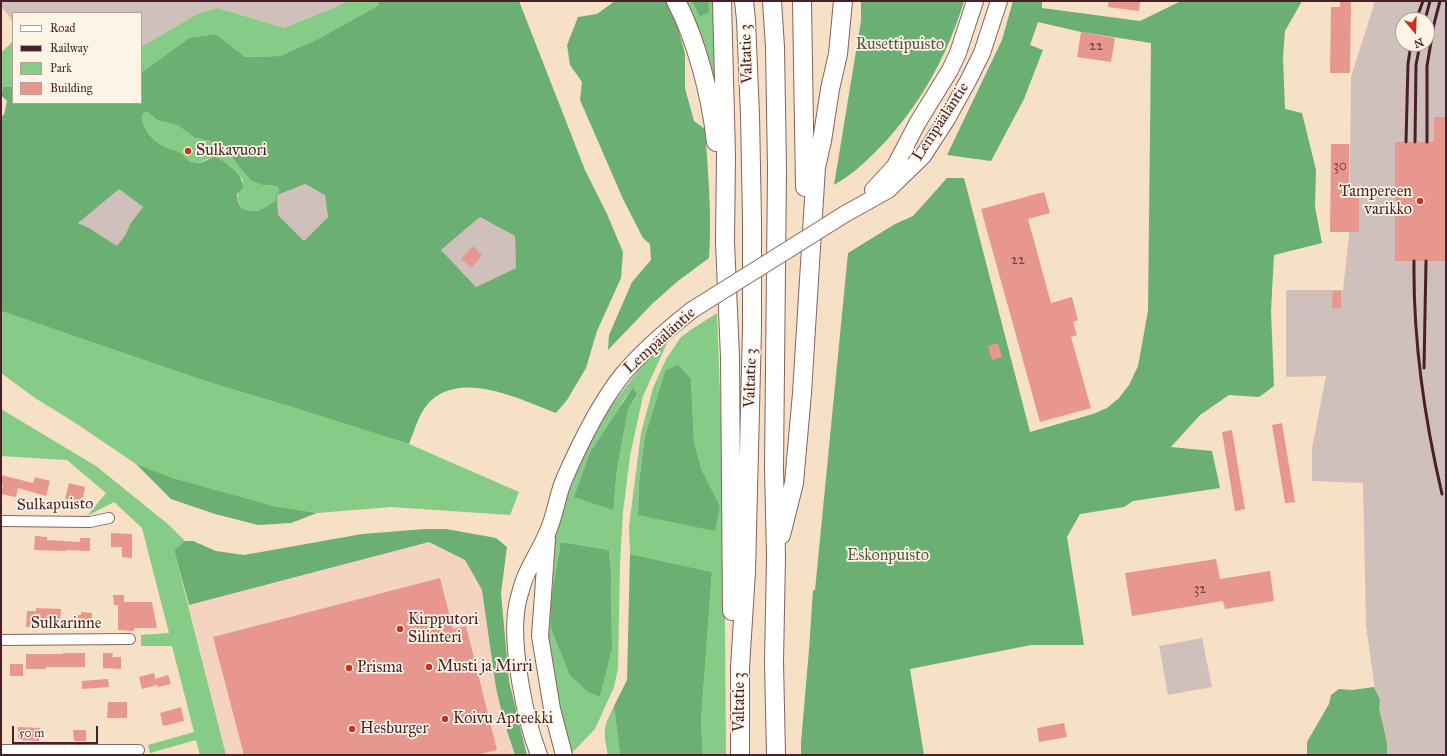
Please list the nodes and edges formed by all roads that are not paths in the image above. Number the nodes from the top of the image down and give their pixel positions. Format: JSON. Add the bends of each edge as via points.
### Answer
{"nodes":[{"id":1,"x":676,"y":1,"type":"edge"},
{"id":2,"x":722,"y":1,"type":"edge"},
{"id":3,"x":744,"y":1,"type":"edge"},
{"id":4,"x":772,"y":1,"type":"edge"},
{"id":5,"x":802,"y":1,"type":"edge"},
{"id":6,"x":844,"y":1,"type":"edge"},
{"id":7,"x":975,"y":1,"type":"edge"},
{"id":8,"x":999,"y":1,"type":"edge"},
{"id":9,"x":845,"y":214,"type":"junction"},
{"id":10,"x":725,"y":242,"type":"junction"},
{"id":11,"x":808,"y":298,"type":"junction"},
{"id":12,"x":109,"y":518,"type":"dead end"},
{"id":13,"x":1,"y":521,"type":"edge"},
{"id":14,"x":548,"y":531,"type":"junction"},
{"id":15,"x":776,"y":557,"type":"junction"},
{"id":16,"x":130,"y":639,"type":"dead end"},
{"id":17,"x":1,"y":640,"type":"edge"},
{"id":18,"x":740,"y":667,"type":"junction"},
{"id":19,"x":1,"y":750,"type":"edge"},
{"id":20,"x":139,"y":750,"type":"dead end"},
{"id":21,"x":539,"y":755,"type":"edge"},
{"id":22,"x":564,"y":755,"type":"edge"},
{"id":23,"x":740,"y":755,"type":"edge"},
{"id":24,"x":776,"y":755,"type":"edge"}],
"edges":[{"from":1,"to":10,"type":"highway","via":[[694,46],[708,94],[714,126]]},
{"from":2,"to":10,"type":"highway","via":[[726,155]]},
{"from":3,"to":18,"type":"highway","name":"Valtatie 3","via":[[752,212],[752,320],[746,572]]},
{"from":4,"to":15,"type":"highway","name":"Valtatie 3","via":[[777,169],[774,468]]},
{"from":5,"to":11,"type":"highway"},
{"from":6,"to":11,"type":"highway","via":[[838,54],[816,167]]},
{"from":7,"to":9,"type":"main road","name":"Lempääläntie","via":[[950,70],[895,166],[872,192]]},
{"from":8,"to":9,"type":"main road","name":"Lempääläntie","via":[[982,53],[950,114],[923,156],[888,190]]},
{"from":9,"to":14,"type":"main road","name":"Lempääläntie","bridge":true,"via":[[692,310],[623,374],[576,452],[562,484]]},
{"from":10,"to":18,"type":"highway","via":[[730,357],[732,633]]},
{"from":11,"to":15,"type":"highway","via":[[794,483]]},
{"from":12,"to":13,"type":"street","name":"Sulkapuisto","via":[[90,522]]},
{"from":14,"to":21,"type":"main road","name":"Lempääläntie","via":[[523,582],[517,607],[515,634],[527,716]]},
{"from":14,"to":22,"type":"main road","name":"Lempääläntie","via":[[540,636],[552,709]]},
{"from":15,"to":24,"type":"highway","name":"Valtatie 3"},
{"from":16,"to":17,"type":"street","name":"Sulkarinne"},
{"from":18,"to":23,"type":"highway","name":"Valtatie 3"},
{"from":19,"to":20,"type":"street"}]}
